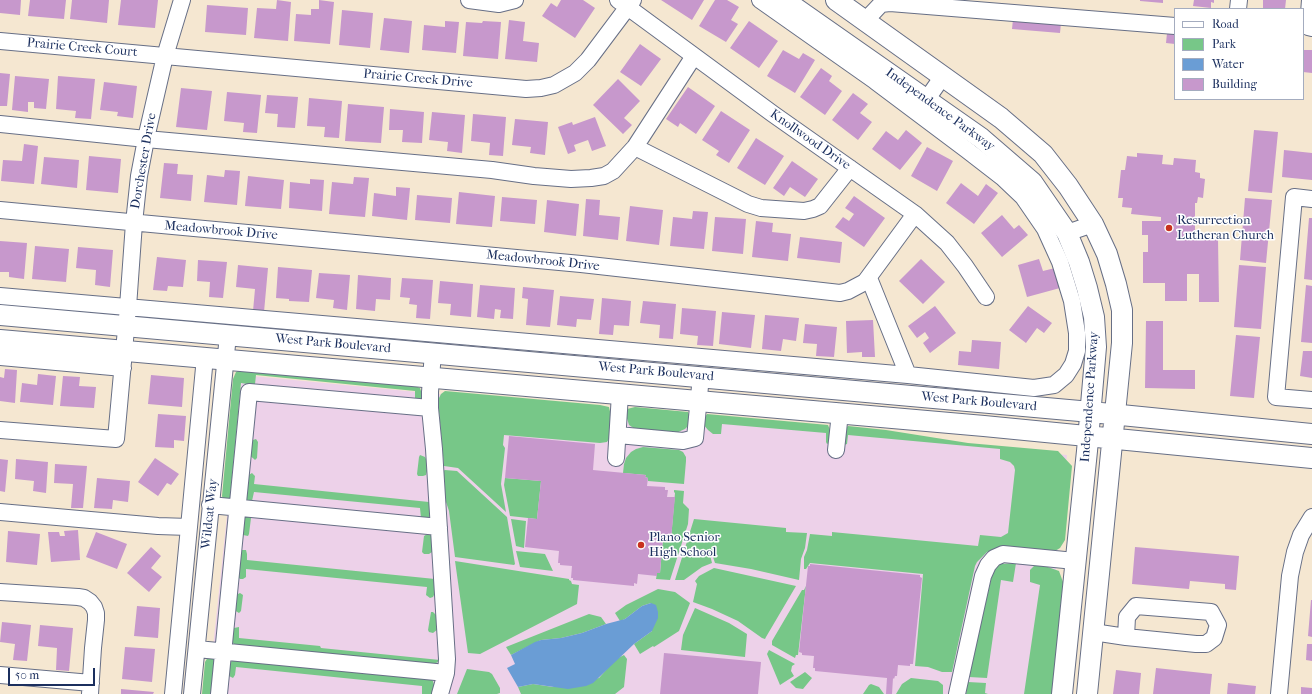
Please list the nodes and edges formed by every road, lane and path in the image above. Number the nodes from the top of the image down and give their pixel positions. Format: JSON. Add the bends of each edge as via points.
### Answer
{"nodes":[{"id":1,"x":182,"y":0,"type":"edge"},
{"id":2,"x":469,"y":0,"type":"edge"},
{"id":3,"x":514,"y":0,"type":"edge"},
{"id":4,"x":760,"y":0,"type":"edge"},
{"id":5,"x":784,"y":0,"type":"edge"},
{"id":6,"x":836,"y":0,"type":"edge"},
{"id":7,"x":1310,"y":0,"type":"edge"},
{"id":8,"x":626,"y":3,"type":"edge"},
{"id":9,"x":954,"y":4,"type":"edge"},
{"id":10,"x":865,"y":21,"type":"junction"},
{"id":11,"x":1174,"y":26,"type":"edge"},
{"id":12,"x":1312,"y":28,"type":"edge"},
{"id":13,"x":0,"y":41,"type":"edge"},
{"id":14,"x":165,"y":56,"type":"junction"},
{"id":15,"x":694,"y":56,"type":"junction"},
{"id":16,"x":943,"y":76,"type":"junction"},
{"id":17,"x":927,"y":99,"type":"junction"},
{"id":18,"x":0,"y":124,"type":"edge"},
{"id":19,"x":146,"y":139,"type":"junction"},
{"id":20,"x":635,"y":147,"type":"junction"},
{"id":21,"x":850,"y":168,"type":"junction"},
{"id":22,"x":1312,"y":199,"type":"edge"},
{"id":23,"x":0,"y":210,"type":"edge"},
{"id":24,"x":915,"y":214,"type":"junction"},
{"id":25,"x":134,"y":222,"type":"junction"},
{"id":26,"x":1093,"y":224,"type":"junction"},
{"id":27,"x":1067,"y":233,"type":"junction"},
{"id":28,"x":869,"y":278,"type":"junction"},
{"id":29,"x":0,"y":296,"type":"edge"},
{"id":30,"x":986,"y":297,"type":"dead end"},
{"id":31,"x":0,"y":315,"type":"edge"},
{"id":32,"x":128,"y":316,"type":"junction"},
{"id":33,"x":228,"y":335,"type":"junction"},
{"id":34,"x":0,"y":340,"type":"edge"},
{"id":35,"x":433,"y":352,"type":"junction"},
{"id":36,"x":0,"y":357,"type":"edge"},
{"id":37,"x":205,"y":357,"type":"junction"},
{"id":38,"x":225,"y":358,"type":"junction"},
{"id":39,"x":123,"y":359,"type":"junction"},
{"id":40,"x":701,"y":376,"type":"junction"},
{"id":41,"x":908,"y":376,"type":"junction"},
{"id":42,"x":431,"y":377,"type":"junction"},
{"id":43,"x":620,"y":394,"type":"junction"},
{"id":44,"x":1312,"y":400,"type":"edge"},
{"id":45,"x":699,"y":401,"type":"junction"},
{"id":46,"x":430,"y":408,"type":"junction"},
{"id":47,"x":1091,"y":412,"type":"junction"},
{"id":48,"x":840,"y":413,"type":"junction"},
{"id":49,"x":1116,"y":414,"type":"junction"},
{"id":50,"x":0,"y":430,"type":"edge"},
{"id":51,"x":1312,"y":434,"type":"edge"},
{"id":52,"x":618,"y":435,"type":"junction"},
{"id":53,"x":1088,"y":436,"type":"junction"},
{"id":54,"x":1113,"y":438,"type":"junction"},
{"id":55,"x":836,"y":450,"type":"dead end"},
{"id":56,"x":616,"y":458,"type":"dead end"},
{"id":57,"x":1312,"y":458,"type":"edge"},
{"id":58,"x":210,"y":506,"type":"junction"},
{"id":59,"x":237,"y":508,"type":"junction"},
{"id":60,"x":0,"y":512,"type":"edge"},
{"id":61,"x":1312,"y":517,"type":"edge"},
{"id":62,"x":190,"y":527,"type":"junction"},
{"id":63,"x":439,"y":527,"type":"junction"},
{"id":64,"x":1075,"y":561,"type":"junction"},
{"id":65,"x":1100,"y":563,"type":"junction"},
{"id":66,"x":0,"y":592,"type":"edge"},
{"id":67,"x":1093,"y":632,"type":"junction"},
{"id":68,"x":1126,"y":637,"type":"junction"},
{"id":69,"x":197,"y":649,"type":"junction"},
{"id":70,"x":223,"y":651,"type":"junction"},
{"id":71,"x":446,"y":673,"type":"junction"},
{"id":72,"x":0,"y":675,"type":"edge"},
{"id":73,"x":91,"y":688,"type":"edge"},
{"id":74,"x":173,"y":694,"type":"edge"},
{"id":75,"x":192,"y":694,"type":"edge"},
{"id":76,"x":219,"y":694,"type":"edge"},
{"id":77,"x":440,"y":694,"type":"edge"},
{"id":78,"x":957,"y":694,"type":"edge"},
{"id":79,"x":1062,"y":694,"type":"edge"},
{"id":80,"x":1087,"y":694,"type":"edge"},
{"id":81,"x":1279,"y":694,"type":"edge"}],
"edges":[{"from":1,"to":14,"type":"street","name":"Dorchester Drive"},
{"from":2,"to":3,"type":"street","via":[[499,4]]},
{"from":4,"to":41,"type":"street","via":[[1004,178],[1023,197],[1045,229],[1060,262],[1072,301],[1077,351],[1066,375],[1054,385],[1034,388]]},
{"from":5,"to":17,"type":"main road","name":"Independence Parkway"},
{"from":6,"to":10,"type":"main road","name":"Independence Parkway"},
{"from":7,"to":12,"type":"street","via":[[1308,27]]},
{"from":8,"to":14,"type":"street","name":"Prairie Creek Drive","via":[[583,66],[568,78],[541,88],[526,89]]},
{"from":8,"to":15,"type":"street","name":"Knollwood Drive"},
{"from":9,"to":10,"type":"street","via":[[885,3]]},
{"from":9,"to":11,"type":"street"},
{"from":10,"to":16,"type":"main road","name":"Independence Parkway"},
{"from":13,"to":14,"type":"street","name":"Prairie Creek Court"},
{"from":14,"to":19,"type":"street","name":"Dorchester Drive"},
{"from":15,"to":20,"type":"street"},
{"from":15,"to":21,"type":"street","name":"Knollwood Drive"},
{"from":16,"to":17,"type":"street"},
{"from":16,"to":26,"type":"main road","name":"Independence Parkway","via":[[1001,118],[1043,154]]},
{"from":17,"to":27,"type":"main road","name":"Independence Parkway","via":[[981,138],[1032,182]]},
{"from":18,"to":19,"type":"street"},
{"from":19,"to":20,"type":"street","via":[[571,179],[604,176]]},
{"from":19,"to":25,"type":"street","name":"Dorchester Drive"},
{"from":20,"to":21,"type":"street","via":[[748,204],[761,208],[804,211],[820,206]]},
{"from":21,"to":24,"type":"street","name":"Knollwood Drive"},
{"from":22,"to":44,"type":"street","via":[[1294,197],[1276,397]]},
{"from":23,"to":25,"type":"street","name":"Meadowbrook Drive"},
{"from":24,"to":28,"type":"street","name":"Meadowbrook Drive"},
{"from":24,"to":30,"type":"street","name":"Knollwood Drive","via":[[947,243]]},
{"from":25,"to":28,"type":"street","name":"Meadowbrook Drive","via":[[581,264],[833,293],[848,291]]},
{"from":25,"to":32,"type":"street","name":"Dorchester Drive"},
{"from":26,"to":27,"type":"street"},
{"from":26,"to":49,"type":"main road","name":"Independence Parkway","via":[[1109,262],[1122,310]]},
{"from":27,"to":47,"type":"main road","name":"Independence Parkway","via":[[1088,288],[1094,317],[1096,347]]},
{"from":28,"to":41,"type":"street"},
{"from":29,"to":32,"type":"street"},
{"from":31,"to":32,"type":"main road","name":"West Park Boulevard"},
{"from":32,"to":33,"type":"main road","name":"West Park Boulevard"},
{"from":32,"to":39,"type":"street","name":"Dorchester Drive"},
{"from":32,"to":41,"type":"street"},
{"from":33,"to":35,"type":"main road","name":"West Park Boulevard"},
{"from":33,"to":38,"type":"street","name":"Wildcat Way"},
{"from":34,"to":39,"type":"main road","name":"West Park Boulevard"},
{"from":35,"to":40,"type":"main road","name":"West Park Boulevard"},
{"from":35,"to":42,"type":"street"},
{"from":36,"to":39,"type":"street"},
{"from":37,"to":38,"type":"main road","name":"West Park Boulevard"},
{"from":37,"to":39,"type":"main road","name":"West Park Boulevard"},
{"from":37,"to":62,"type":"street"},
{"from":38,"to":42,"type":"main road","name":"West Park Boulevard"},
{"from":38,"to":58,"type":"street","name":"Wildcat Way"},
{"from":39,"to":50,"type":"street","name":"Dorchester Drive","via":[[116,439]]},
{"from":40,"to":45,"type":"street"},
{"from":40,"to":47,"type":"main road","name":"West Park Boulevard"},
{"from":42,"to":43,"type":"main road","name":"West Park Boulevard"},
{"from":42,"to":46,"type":"street"},
{"from":43,"to":45,"type":"main road","name":"West Park Boulevard"},
{"from":43,"to":52,"type":"street"},
{"from":45,"to":48,"type":"main road","name":"West Park Boulevard"},
{"from":45,"to":52,"type":"street","via":[[695,438],[683,441]]},
{"from":46,"to":59,"type":"street","via":[[248,392]]},
{"from":46,"to":63,"type":"street"},
{"from":47,"to":49,"type":"main road","name":"West Park Boulevard"},
{"from":47,"to":53,"type":"main road","name":"Independence Parkway"},
{"from":48,"to":53,"type":"main road","name":"West Park Boulevard"},
{"from":48,"to":55,"type":"street"},
{"from":49,"to":51,"type":"main road","name":"West Park Boulevard"},
{"from":49,"to":54,"type":"main road","name":"Independence Parkway"},
{"from":52,"to":56,"type":"street"},
{"from":53,"to":54,"type":"main road","name":"West Park Boulevard"},
{"from":53,"to":64,"type":"main road","name":"Independence Parkway"},
{"from":54,"to":57,"type":"main road","name":"West Park Boulevard"},
{"from":54,"to":65,"type":"main road","name":"Independence Parkway"},
{"from":58,"to":59,"type":"street"},
{"from":58,"to":69,"type":"street","name":"Wildcat Way"},
{"from":59,"to":63,"type":"street"},
{"from":59,"to":70,"type":"street"},
{"from":60,"to":62,"type":"street"},
{"from":61,"to":81,"type":"street","via":[[1301,535],[1290,576]]},
{"from":62,"to":74,"type":"street"},
{"from":63,"to":71,"type":"street"},
{"from":64,"to":65,"type":"main road"},
{"from":64,"to":78,"type":"street","via":[[1003,554],[994,558],[983,576]]},
{"from":64,"to":79,"type":"main road","name":"Independence Parkway"},
{"from":65,"to":67,"type":"main road","name":"Independence Parkway"},
{"from":66,"to":73,"type":"street","via":[[78,596],[90,602],[96,613]]},
{"from":67,"to":68,"type":"street"},
{"from":67,"to":80,"type":"main road","name":"Independence Parkway"},
{"from":68,"to":68,"type":"street","via":[[1206,644],[1214,638],[1218,624],[1211,612],[1136,606],[1127,617]]},
{"from":69,"to":70,"type":"street"},
{"from":69,"to":75,"type":"street","name":"Wildcat Way"},
{"from":70,"to":71,"type":"street"},
{"from":70,"to":76,"type":"street"},
{"from":71,"to":77,"type":"street"},
{"from":72,"to":73,"type":"street"}]}
